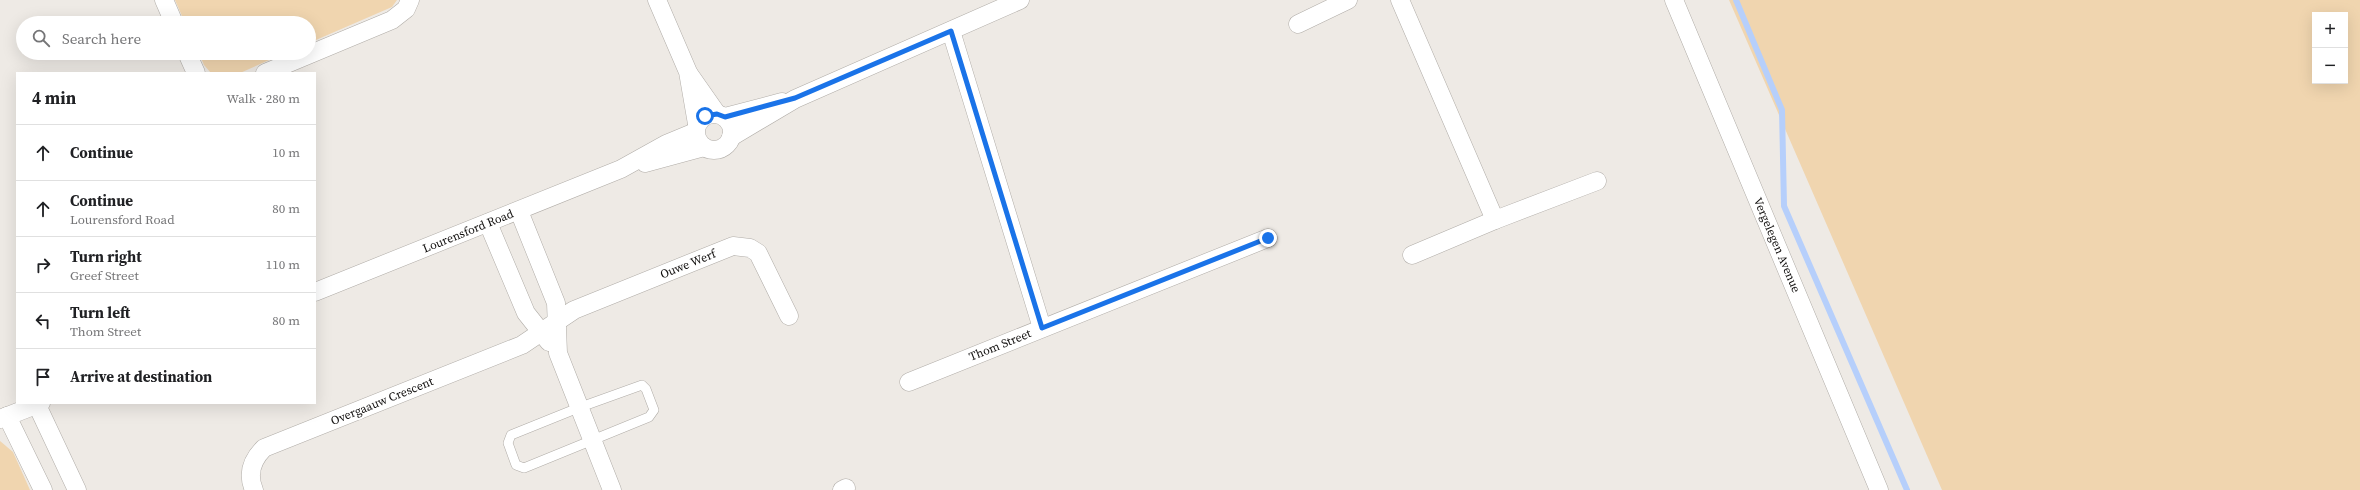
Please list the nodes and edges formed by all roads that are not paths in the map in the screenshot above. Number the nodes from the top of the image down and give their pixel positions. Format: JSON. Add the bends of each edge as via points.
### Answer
{"nodes":[{"id":1,"x":164,"y":0,"type":"edge"},
{"id":2,"x":410,"y":0,"type":"edge"},
{"id":3,"x":657,"y":0,"type":"edge"},
{"id":4,"x":1020,"y":0,"type":"edge"},
{"id":5,"x":1348,"y":0,"type":"edge"},
{"id":6,"x":1400,"y":0,"type":"edge"},
{"id":7,"x":1674,"y":0,"type":"edge"},
{"id":8,"x":171,"y":16,"type":"edge"},
{"id":9,"x":1298,"y":24,"type":"dead end"},
{"id":10,"x":951,"y":31,"type":"junction"},
{"id":11,"x":316,"y":52,"type":"edge"},
{"id":12,"x":190,"y":60,"type":"edge"},
{"id":13,"x":296,"y":60,"type":"edge"},
{"id":14,"x":196,"y":72,"type":"edge"},
{"id":15,"x":267,"y":72,"type":"edge"},
{"id":16,"x":688,"y":72,"type":"junction"},
{"id":17,"x":795,"y":98,"type":"junction"},
{"id":18,"x":721,"y":115,"type":"junction"},
{"id":19,"x":698,"y":134,"type":"junction"},
{"id":20,"x":731,"y":137,"type":"junction"},
{"id":21,"x":1597,"y":181,"type":"dead end"},
{"id":22,"x":519,"y":211,"type":"junction"},
{"id":23,"x":1495,"y":220,"type":"junction"},
{"id":24,"x":488,"y":223,"type":"junction"},
{"id":25,"x":1268,"y":238,"type":"dead end"},
{"id":26,"x":1412,"y":255,"type":"dead end"},
{"id":27,"x":316,"y":292,"type":"edge"},
{"id":28,"x":789,"y":316,"type":"dead end"},
{"id":29,"x":549,"y":328,"type":"junction"},
{"id":30,"x":1042,"y":328,"type":"junction"},
{"id":31,"x":910,"y":382,"type":"dead end"},
{"id":32,"x":39,"y":404,"type":"edge"},
{"id":33,"x":578,"y":408,"type":"junction"},
{"id":34,"x":4,"y":417,"type":"edge"},
{"id":35,"x":592,"y":441,"type":"junction"},
{"id":36,"x":44,"y":490,"type":"edge"},
{"id":37,"x":76,"y":490,"type":"edge"},
{"id":38,"x":254,"y":490,"type":"edge"},
{"id":39,"x":612,"y":490,"type":"edge"},
{"id":40,"x":1879,"y":490,"type":"edge"}],
"edges":[{"from":1,"to":8,"type":"street"},
{"from":2,"to":11,"type":"street","via":[[406,9],[392,20]]},
{"from":3,"to":16,"type":"street"},
{"from":4,"to":10,"type":"street"},
{"from":5,"to":9,"type":"street"},
{"from":6,"to":23,"type":"street"},
{"from":7,"to":40,"type":"street","name":"Vergelegen Avenue"},
{"from":10,"to":17,"type":"street"},
{"from":10,"to":30,"type":"street"},
{"from":12,"to":14,"type":"street"},
{"from":13,"to":15,"type":"street"},
{"from":16,"to":18,"type":"street"},
{"from":16,"to":19,"type":"street"},
{"from":17,"to":18,"type":"street"},
{"from":17,"to":20,"type":"street"},
{"from":18,"to":19,"type":"street","via":[[705,116]]},
{"from":18,"to":20,"type":"street","via":[[731,126]]},
{"from":19,"to":20,"type":"street","via":[[714,150],[725,146]]},
{"from":19,"to":22,"type":"street","name":"Lourensford Road"},
{"from":21,"to":23,"type":"street"},
{"from":22,"to":24,"type":"street","name":"Lourensford Road"},
{"from":22,"to":29,"type":"street","via":[[556,303]]},
{"from":23,"to":26,"type":"street"},
{"from":24,"to":27,"type":"street","name":"Lourensford Road"},
{"from":24,"to":29,"type":"street","via":[[526,313]]},
{"from":25,"to":30,"type":"street","name":"Thom Street"},
{"from":28,"to":29,"type":"street","name":"Ouwe Werf","via":[[758,253],[750,248],[733,246],[574,310]]},
{"from":29,"to":33,"type":"street"},
{"from":29,"to":38,"type":"street","name":"Overgaauw Crescent","via":[[522,345],[264,448],[255,457],[250,470]]},
{"from":30,"to":31,"type":"street","name":"Thom Street"},
{"from":32,"to":34,"type":"street"},
{"from":32,"to":37,"type":"street"},
{"from":33,"to":35,"type":"street"},
{"from":33,"to":35,"type":"lane","via":[[637,386],[642,385],[646,389],[654,410],[653,414]]},
{"from":33,"to":35,"type":"lane","via":[[511,435],[508,443],[516,465],[524,468]]},
{"from":34,"to":36,"type":"street"},
{"from":35,"to":39,"type":"street"}]}
